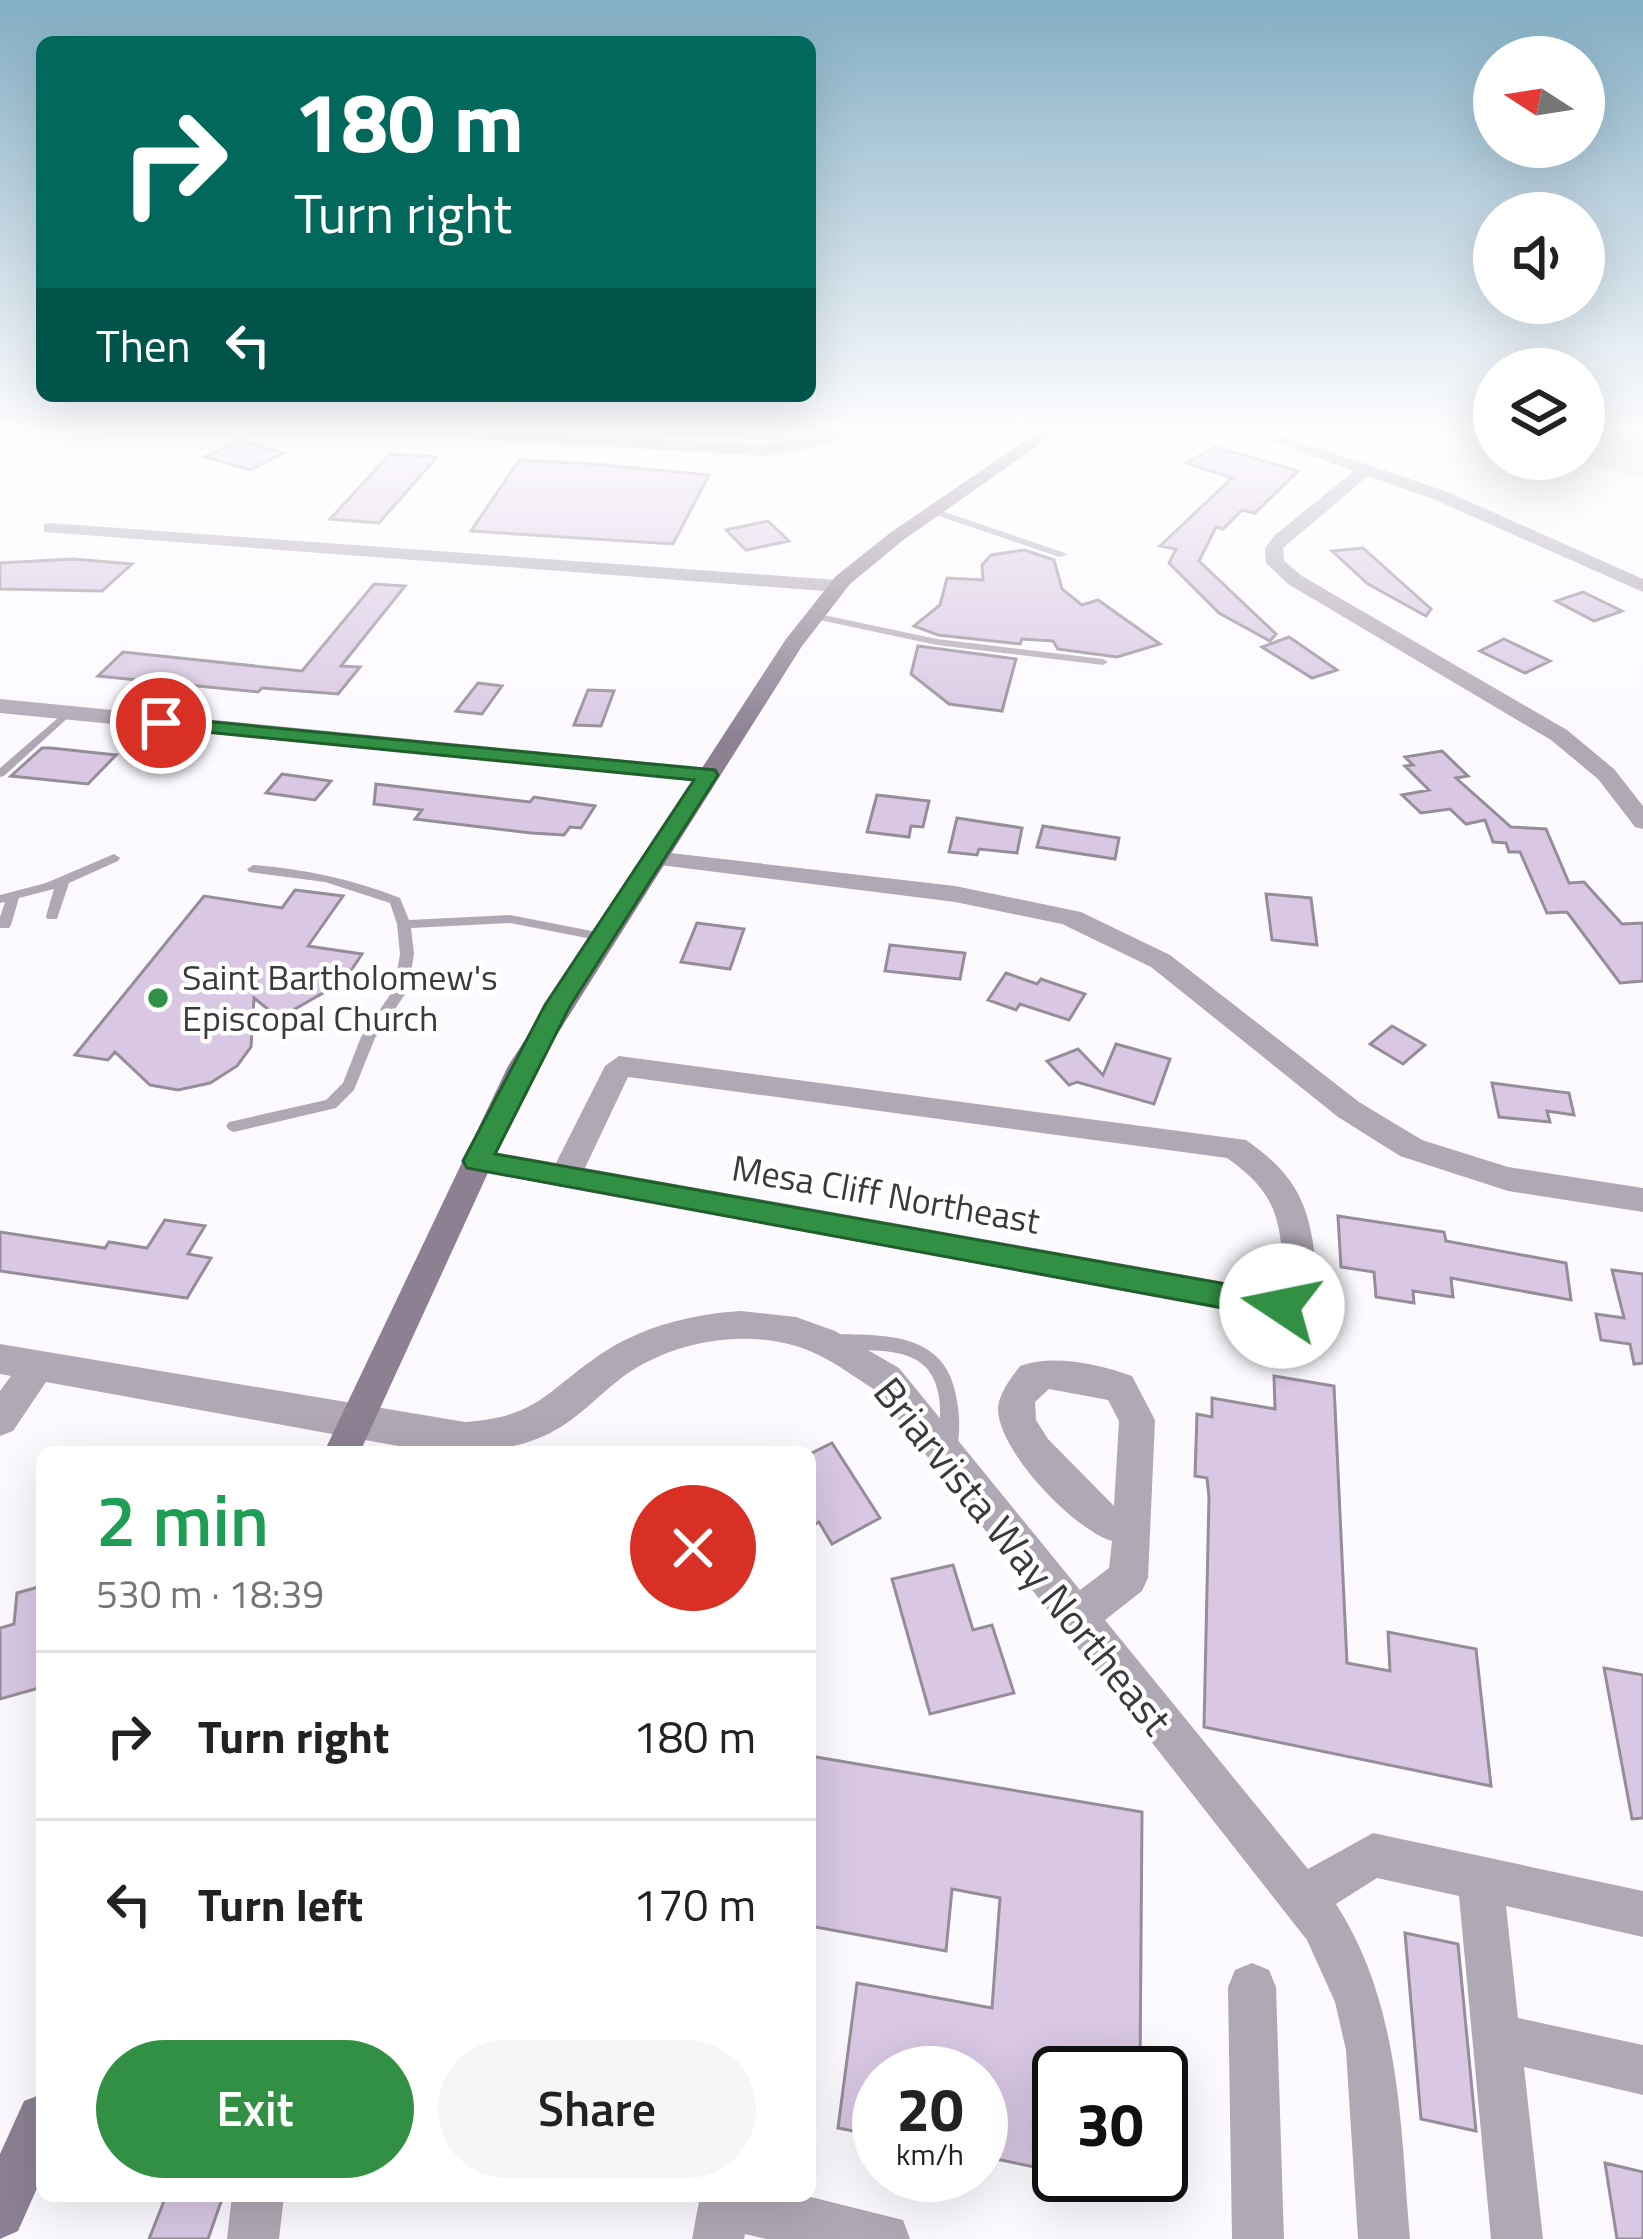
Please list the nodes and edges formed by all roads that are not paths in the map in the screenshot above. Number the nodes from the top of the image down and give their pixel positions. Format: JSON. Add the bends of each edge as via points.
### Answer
{"nodes":[{"id":1,"x":70,"y":529,"type":"edge"},
{"id":2,"x":909,"y":529,"type":"edge"},
{"id":3,"x":987,"y":529,"type":"edge"},
{"id":4,"x":1293,"y":529,"type":"edge"},
{"id":5,"x":1521,"y":529,"type":"edge"},
{"id":6,"x":1062,"y":555,"type":"dead end"},
{"id":7,"x":837,"y":586,"type":"junction"},
{"id":8,"x":1643,"y":586,"type":"edge"},
{"id":9,"x":814,"y":616,"type":"junction"},
{"id":10,"x":1066,"y":659,"type":"junction"},
{"id":11,"x":1103,"y":662,"type":"dead end"},
{"id":12,"x":1059,"y":674,"type":"dead end"},
{"id":13,"x":0,"y":706,"type":"edge"},
{"id":14,"x":66,"y":714,"type":"junction"},
{"id":15,"x":0,"y":774,"type":"edge"},
{"id":16,"x":707,"y":775,"type":"junction"},
{"id":17,"x":1643,"y":821,"type":"edge"},
{"id":18,"x":114,"y":858,"type":"dead end"},
{"id":19,"x":653,"y":858,"type":"junction"},
{"id":20,"x":253,"y":869,"type":"dead end"},
{"id":21,"x":63,"y":880,"type":"junction"},
{"id":22,"x":6,"y":897,"type":"edge"},
{"id":23,"x":52,"y":916,"type":"dead end"},
{"id":24,"x":404,"y":924,"type":"junction"},
{"id":25,"x":4,"y":925,"type":"dead end"},
{"id":26,"x":602,"y":937,"type":"junction"},
{"id":27,"x":234,"y":1126,"type":"dead end"},
{"id":28,"x":477,"y":1161,"type":"junction"},
{"id":29,"x":566,"y":1175,"type":"junction"},
{"id":30,"x":1643,"y":1200,"type":"edge"},
{"id":31,"x":0,"y":1359,"type":"edge"},
{"id":32,"x":39,"y":1364,"type":"junction"},
{"id":33,"x":0,"y":1420,"type":"edge"},
{"id":34,"x":348,"y":1438,"type":"edge"},
{"id":35,"x":1131,"y":1528,"type":"dead end"},
{"id":36,"x":1076,"y":1617,"type":"junction"},
{"id":37,"x":1480,"y":1878,"type":"junction"},
{"id":38,"x":1303,"y":1899,"type":"junction"},
{"id":39,"x":1643,"y":1914,"type":"edge"},
{"id":40,"x":1252,"y":1987,"type":"dead end"},
{"id":41,"x":1497,"y":2037,"type":"junction"},
{"id":42,"x":1643,"y":2071,"type":"edge"},
{"id":43,"x":36,"y":2132,"type":"edge"},
{"id":44,"x":257,"y":2202,"type":"edge"},
{"id":45,"x":0,"y":2212,"type":"edge"},
{"id":46,"x":723,"y":2213,"type":"edge"},
{"id":47,"x":253,"y":2239,"type":"edge"},
{"id":48,"x":884,"y":2239,"type":"edge"},
{"id":49,"x":1258,"y":2239,"type":"edge"},
{"id":50,"x":1384,"y":2239,"type":"edge"},
{"id":51,"x":1517,"y":2239,"type":"edge"}],
"edges":[{"from":1,"to":7,"type":"street"},
{"from":2,"to":7,"type":"main road"},
{"from":3,"to":6,"type":"lane"},
{"from":4,"to":17,"type":"street","via":[[1277,543],[1280,569],[1559,735],[1606,774]]},
{"from":5,"to":8,"type":"street"},
{"from":7,"to":9,"type":"main road"},
{"from":9,"to":10,"type":"lane"},
{"from":9,"to":16,"type":"main road"},
{"from":10,"to":11,"type":"lane"},
{"from":10,"to":12,"type":"lane"},
{"from":13,"to":14,"type":"street"},
{"from":14,"to":15,"type":"lane"},
{"from":14,"to":16,"type":"street"},
{"from":16,"to":19,"type":"main road"},
{"from":18,"to":21,"type":"lane"},
{"from":19,"to":26,"type":"main road"},
{"from":19,"to":30,"type":"street","via":[[791,869],[1067,917],[1182,974],[1383,1134],[1448,1164]]},
{"from":20,"to":24,"type":"lane","via":[[357,885],[395,902]]},
{"from":21,"to":22,"type":"lane"},
{"from":21,"to":23,"type":"lane"},
{"from":22,"to":25,"type":"lane"},
{"from":24,"to":26,"type":"lane","via":[[510,919]]},
{"from":24,"to":27,"type":"lane","via":[[400,990],[368,1037],[350,1086],[331,1105]]},
{"from":26,"to":28,"type":"main road","via":[[522,1066]]},
{"from":28,"to":29,"type":"street","name":"Mesa Cliff Northeast"},
{"from":28,"to":34,"type":"main road"},
{"from":29,"to":29,"type":"street","name":"Mesa Cliff Northeast","via":[[1282,1306],[1301,1283],[1289,1201],[1269,1170],[1234,1148],[619,1066]]},
{"from":31,"to":32,"type":"street","name":"Briarvista Way Northeast"},
{"from":32,"to":33,"type":"street"},
{"from":32,"to":34,"type":"street","name":"Briarvista Way Northeast"},
{"from":34,"to":36,"type":"street","name":"Briarvista Way Northeast","via":[[499,1438],[538,1423],[652,1342],[696,1327],[748,1326],[822,1340],[887,1379]]},
{"from":35,"to":36,"type":"street","via":[[1128,1578]]},
{"from":36,"to":38,"type":"street","name":"Briarvista Way Northeast"},
{"from":37,"to":38,"type":"street","via":[[1372,1855]]},
{"from":37,"to":39,"type":"street"},
{"from":37,"to":41,"type":"street"},
{"from":38,"to":50,"type":"street","name":"Briarvista Way Northeast","via":[[1358,2000],[1370,2050]]},
{"from":40,"to":49,"type":"street"},
{"from":41,"to":42,"type":"street"},
{"from":41,"to":51,"type":"street"},
{"from":43,"to":45,"type":"main road"},
{"from":44,"to":47,"type":"street"},
{"from":46,"to":48,"type":"street"}]}
